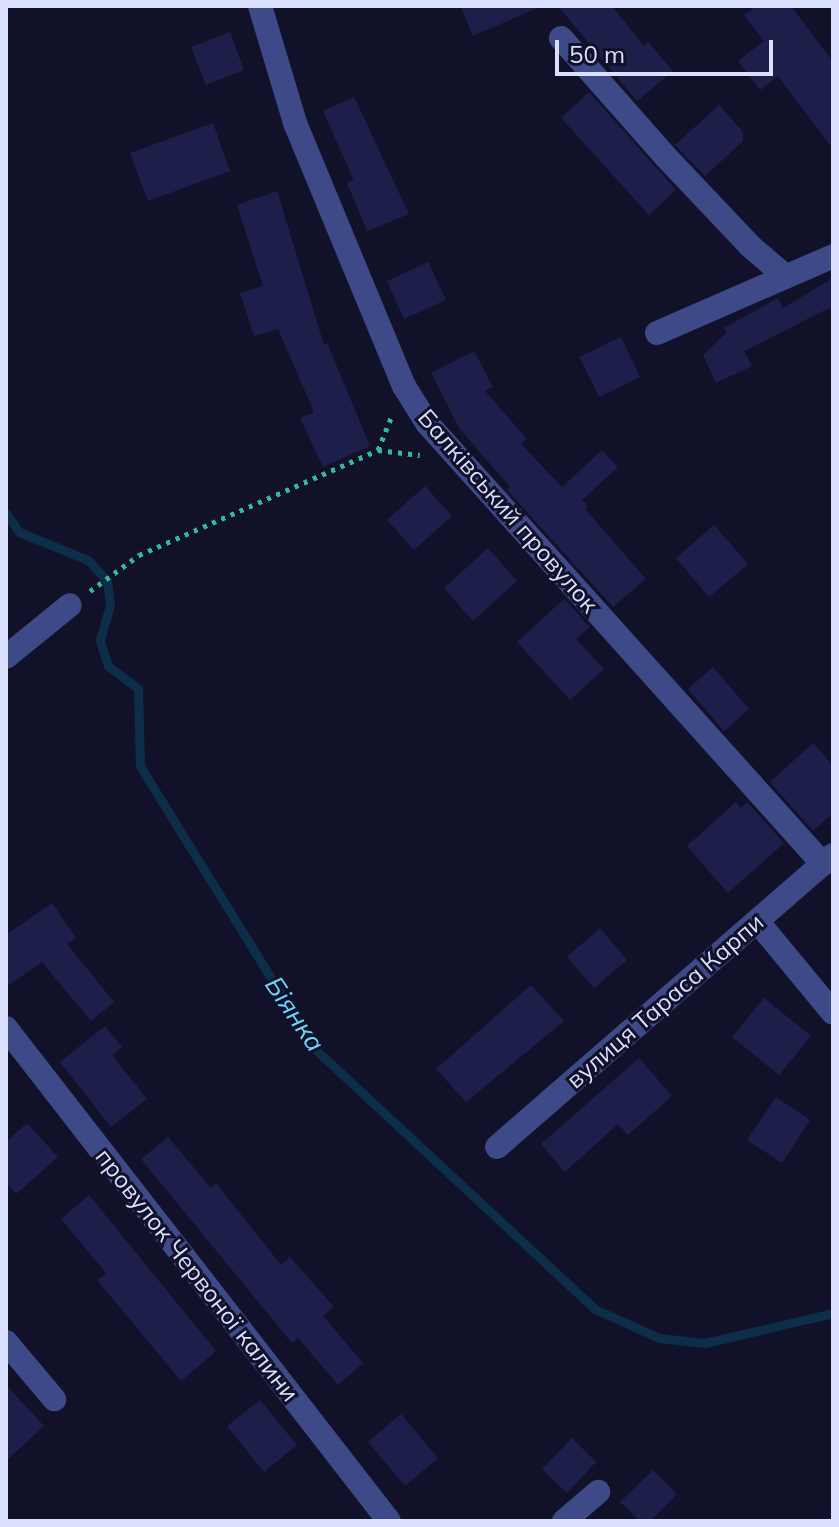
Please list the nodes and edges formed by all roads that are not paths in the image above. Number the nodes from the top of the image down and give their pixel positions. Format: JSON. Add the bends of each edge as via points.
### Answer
{"nodes":[{"id":1,"x":260,"y":6,"type":"edge"},
{"id":2,"x":561,"y":38,"type":"dead end"},
{"id":3,"x":833,"y":256,"type":"edge"},
{"id":4,"x":784,"y":275,"type":"junction"},
{"id":5,"x":657,"y":333,"type":"dead end"},
{"id":6,"x":70,"y":605,"type":"road end"},
{"id":7,"x":6,"y":657,"type":"edge"},
{"id":8,"x":828,"y":860,"type":"edge"},
{"id":9,"x":757,"y":921,"type":"junction"},
{"id":10,"x":833,"y":1013,"type":"edge"},
{"id":11,"x":6,"y":1028,"type":"edge"},
{"id":12,"x":497,"y":1147,"type":"dead end"},
{"id":13,"x":6,"y":1342,"type":"edge"},
{"id":14,"x":54,"y":1399,"type":"dead end"},
{"id":15,"x":598,"y":1492,"type":"dead end"},
{"id":16,"x":389,"y":1521,"type":"edge"},
{"id":17,"x":564,"y":1521,"type":"edge"}],
"edges":[{"from":1,"to":8,"type":"street","name":"Балківський провулок","via":[[295,123],[404,386],[427,423]]},
{"from":2,"to":4,"type":"street","via":[[665,156]]},
{"from":3,"to":4,"type":"street"},
{"from":4,"to":5,"type":"street"},
{"from":6,"to":7,"type":"street"},
{"from":8,"to":9,"type":"street","name":"вулиця Тараса Карпи"},
{"from":9,"to":10,"type":"street"},
{"from":9,"to":12,"type":"street","name":"вулиця Тараса Карпи"},
{"from":11,"to":16,"type":"street","name":"провулок Червоної калини"},
{"from":13,"to":14,"type":"street"},
{"from":15,"to":17,"type":"street"}]}
